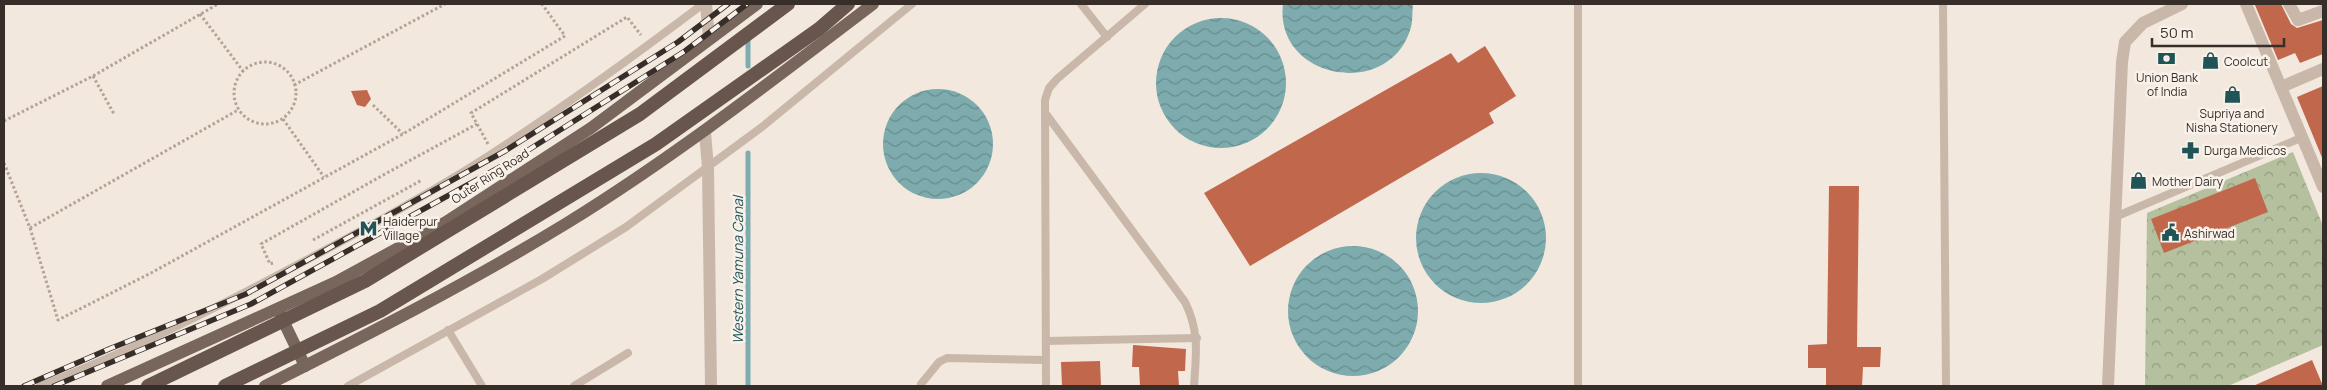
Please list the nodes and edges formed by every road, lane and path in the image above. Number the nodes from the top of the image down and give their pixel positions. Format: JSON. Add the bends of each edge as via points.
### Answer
{"nodes":[{"id":1,"x":218,"y":4,"type":"edge"},
{"id":2,"x":445,"y":4,"type":"edge"},
{"id":3,"x":542,"y":4,"type":"edge"},
{"id":4,"x":704,"y":4,"type":"edge"},
{"id":5,"x":757,"y":4,"type":"edge"},
{"id":6,"x":788,"y":4,"type":"edge"},
{"id":7,"x":848,"y":4,"type":"edge"},
{"id":8,"x":873,"y":4,"type":"edge"},
{"id":9,"x":912,"y":4,"type":"edge"},
{"id":10,"x":1080,"y":4,"type":"edge"},
{"id":11,"x":1145,"y":4,"type":"edge"},
{"id":12,"x":1578,"y":4,"type":"edge"},
{"id":13,"x":1943,"y":4,"type":"edge"},
{"id":14,"x":2182,"y":4,"type":"edge"},
{"id":15,"x":2246,"y":4,"type":"edge"},
{"id":16,"x":2289,"y":4,"type":"edge"},
{"id":17,"x":2323,"y":11,"type":"edge"},
{"id":18,"x":200,"y":14,"type":"junction"},
{"id":19,"x":1108,"y":37,"type":"junction"},
{"id":20,"x":709,"y":38,"type":"junction"},
{"id":21,"x":648,"y":45,"type":"junction"},
{"id":22,"x":2323,"y":69,"type":"edge"},
{"id":23,"x":243,"y":71,"type":"junction"},
{"id":24,"x":93,"y":76,"type":"junction"},
{"id":25,"x":294,"y":85,"type":"junction"},
{"id":26,"x":2282,"y":87,"type":"junction"},
{"id":27,"x":373,"y":105,"type":"dead end"},
{"id":28,"x":238,"y":110,"type":"junction"},
{"id":29,"x":114,"y":114,"type":"dead end"},
{"id":30,"x":1046,"y":114,"type":"junction"},
{"id":31,"x":283,"y":119,"type":"junction"},
{"id":32,"x":4,"y":121,"type":"edge"},
{"id":33,"x":477,"y":124,"type":"junction"},
{"id":34,"x":705,"y":132,"type":"junction"},
{"id":35,"x":403,"y":134,"type":"junction"},
{"id":36,"x":2303,"y":137,"type":"junction"},
{"id":37,"x":480,"y":149,"type":"dead end"},
{"id":38,"x":4,"y":163,"type":"edge"},
{"id":39,"x":708,"y":168,"type":"junction"},
{"id":40,"x":324,"y":176,"type":"junction"},
{"id":41,"x":429,"y":176,"type":"dead end"},
{"id":42,"x":2323,"y":187,"type":"edge"},
{"id":43,"x":2115,"y":217,"type":"junction"},
{"id":44,"x":30,"y":228,"type":"junction"},
{"id":45,"x":312,"y":241,"type":"dead end"},
{"id":46,"x":279,"y":260,"type":"dead end"},
{"id":47,"x":277,"y":309,"type":"junction"},
{"id":48,"x":448,"y":330,"type":"junction"},
{"id":49,"x":1197,"y":338,"type":"junction"},
{"id":50,"x":1046,"y":341,"type":"junction"},
{"id":51,"x":628,"y":354,"type":"dead end"},
{"id":52,"x":1046,"y":360,"type":"junction"},
{"id":53,"x":306,"y":366,"type":"junction"},
{"id":54,"x":921,"y":384,"type":"dead end"},
{"id":55,"x":40,"y":386,"type":"edge"},
{"id":56,"x":107,"y":386,"type":"edge"},
{"id":57,"x":148,"y":386,"type":"edge"},
{"id":58,"x":225,"y":386,"type":"edge"},
{"id":59,"x":265,"y":386,"type":"edge"},
{"id":60,"x":348,"y":386,"type":"edge"},
{"id":61,"x":482,"y":386,"type":"edge"},
{"id":62,"x":574,"y":386,"type":"edge"},
{"id":63,"x":711,"y":386,"type":"edge"},
{"id":64,"x":1046,"y":386,"type":"edge"},
{"id":65,"x":1194,"y":386,"type":"edge"},
{"id":66,"x":1578,"y":386,"type":"edge"},
{"id":67,"x":1946,"y":386,"type":"edge"},
{"id":68,"x":2108,"y":386,"type":"edge"}],
"edges":[{"from":1,"to":18,"type":"path"},
{"from":2,"to":25,"type":"path"},
{"from":3,"to":35,"type":"path","via":[[565,36]]},
{"from":4,"to":20,"type":"street"},
{"from":4,"to":21,"type":"lane"},
{"from":5,"to":20,"type":"main road","name":"Outer Ring Road"},
{"from":6,"to":57,"type":"highway","name":"Outer Ring Road","bridge":true,"via":[[640,114],[365,281]]},
{"from":7,"to":58,"type":"highway","bridge":true,"via":[[820,29],[656,144],[380,311]]},
{"from":8,"to":34,"type":"main road"},
{"from":9,"to":39,"type":"lane"},
{"from":10,"to":19,"type":"lane"},
{"from":11,"to":19,"type":"lane"},
{"from":12,"to":66,"type":"lane"},
{"from":13,"to":67,"type":"lane"},
{"from":14,"to":43,"type":"street","via":[[2143,23],[2125,42]]},
{"from":15,"to":26,"type":"street"},
{"from":16,"to":17,"type":"street","via":[[2298,20]]},
{"from":18,"to":23,"type":"path"},
{"from":18,"to":24,"type":"path"},
{"from":19,"to":30,"type":"lane","via":[[1049,88],[1045,100]]},
{"from":20,"to":47,"type":"main road","name":"Outer Ring Road","via":[[591,128],[446,222],[336,282]]},
{"from":21,"to":33,"type":"path","via":[[628,17],[471,113]]},
{"from":21,"to":55,"type":"lane","via":[[559,109],[462,172],[331,247],[215,309],[105,361]]},
{"from":22,"to":26,"type":"street"},
{"from":23,"to":25,"type":"path","via":[[262,62],[273,64],[282,68]]},
{"from":23,"to":28,"type":"path","via":[[234,90]]},
{"from":24,"to":29,"type":"path"},
{"from":24,"to":32,"type":"path"},
{"from":25,"to":31,"type":"path","via":[[294,104]]},
{"from":26,"to":36,"type":"street"},
{"from":27,"to":35,"type":"path"},
{"from":28,"to":31,"type":"path","via":[[254,122],[264,124]]},
{"from":28,"to":44,"type":"path"},
{"from":30,"to":49,"type":"lane","via":[[1185,302],[1194,321]]},
{"from":30,"to":50,"type":"lane"},
{"from":31,"to":40,"type":"path"},
{"from":33,"to":37,"type":"path","via":[[488,145]]},
{"from":33,"to":46,"type":"path","via":[[261,244],[270,264]]},
{"from":34,"to":39,"type":"street"},
{"from":34,"to":53,"type":"main road","via":[[567,223],[427,305]]},
{"from":35,"to":40,"type":"path"},
{"from":36,"to":42,"type":"street"},
{"from":36,"to":43,"type":"lane"},
{"from":38,"to":44,"type":"path"},
{"from":39,"to":48,"type":"lane","via":[[626,227],[542,279]]},
{"from":39,"to":63,"type":"street"},
{"from":40,"to":44,"type":"path","via":[[58,320]]},
{"from":41,"to":45,"type":"path"},
{"from":43,"to":68,"type":"street"},
{"from":47,"to":53,"type":"main road"},
{"from":47,"to":56,"type":"main road","name":"Outer Ring Road"},
{"from":48,"to":60,"type":"lane"},
{"from":48,"to":61,"type":"lane"},
{"from":49,"to":50,"type":"lane"},
{"from":49,"to":65,"type":"lane"},
{"from":50,"to":52,"type":"lane"},
{"from":51,"to":62,"type":"lane"},
{"from":52,"to":54,"type":"lane","via":[[947,358],[939,362]]},
{"from":52,"to":64,"type":"lane"},
{"from":53,"to":59,"type":"main road"}]}
